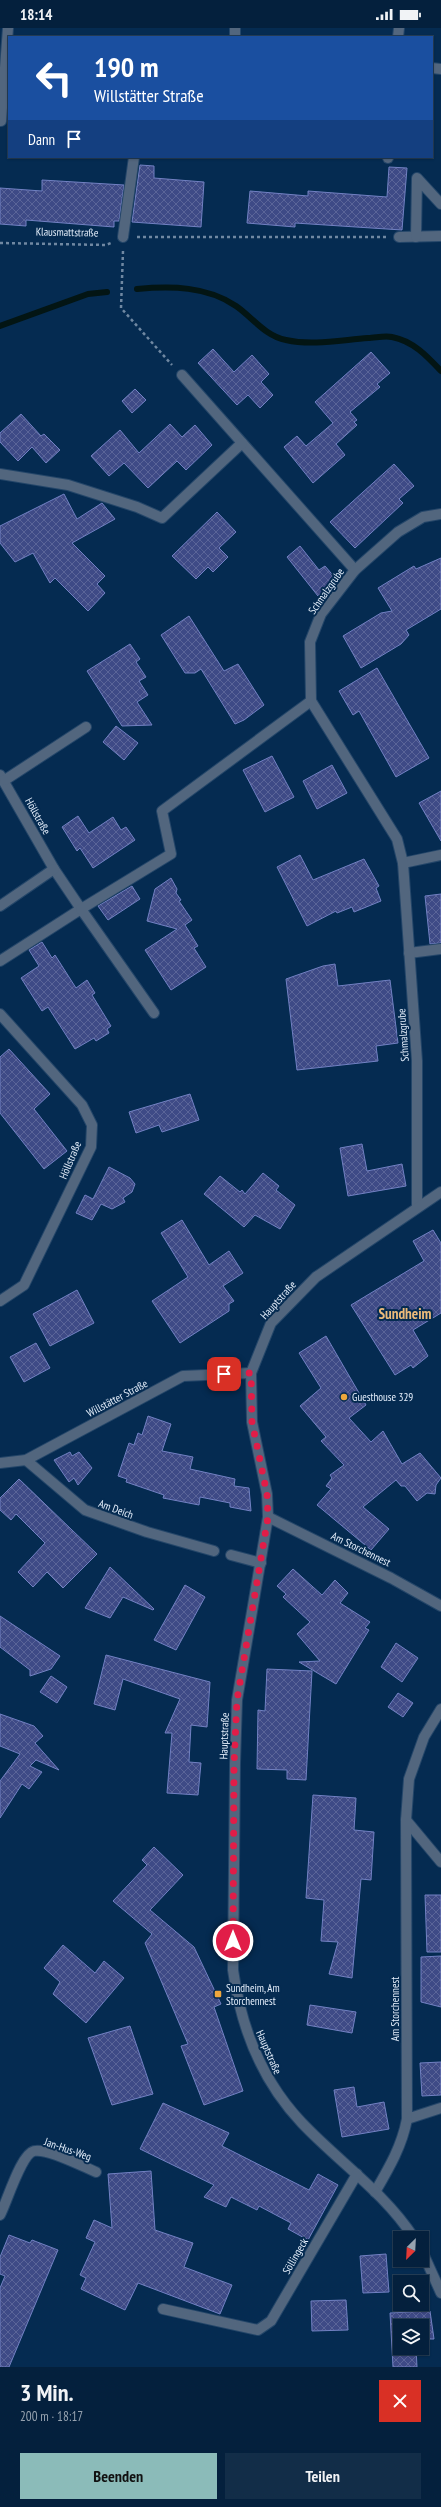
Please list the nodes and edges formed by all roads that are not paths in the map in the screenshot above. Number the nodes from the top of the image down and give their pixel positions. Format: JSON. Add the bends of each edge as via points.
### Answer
{"nodes":[{"id":1,"x":8,"y":28,"type":"edge"},
{"id":2,"x":3,"y":122,"type":"edge"},
{"id":3,"x":134,"y":158,"type":"edge"},
{"id":4,"x":441,"y":204,"type":"edge"},
{"id":5,"x":441,"y":236,"type":"edge"},
{"id":6,"x":123,"y":237,"type":"road end"},
{"id":7,"x":399,"y":237,"type":"road end"},
{"id":8,"x":416,"y":237,"type":"junction"},
{"id":9,"x":182,"y":375,"type":"road end"},
{"id":10,"x":242,"y":443,"type":"junction"},
{"id":11,"x":0,"y":474,"type":"edge"},
{"id":12,"x":441,"y":514,"type":"edge"},
{"id":13,"x":355,"y":570,"type":"junction"},
{"id":14,"x":311,"y":701,"type":"junction"},
{"id":15,"x":86,"y":727,"type":"dead end"},
{"id":16,"x":2,"y":778,"type":"edge"},
{"id":17,"x":441,"y":855,"type":"edge"},
{"id":18,"x":403,"y":863,"type":"junction"},
{"id":19,"x":54,"y":869,"type":"junction"},
{"id":20,"x":0,"y":906,"type":"edge"},
{"id":21,"x":81,"y":909,"type":"junction"},
{"id":22,"x":441,"y":949,"type":"edge"},
{"id":23,"x":409,"y":953,"type":"junction"},
{"id":24,"x":0,"y":961,"type":"edge"},
{"id":25,"x":154,"y":1013,"type":"dead end"},
{"id":26,"x":0,"y":1014,"type":"edge"},
{"id":27,"x":441,"y":1192,"type":"edge"},
{"id":28,"x":418,"y":1206,"type":"junction"},
{"id":29,"x":0,"y":1301,"type":"edge"},
{"id":30,"x":251,"y":1373,"type":"junction"},
{"id":31,"x":26,"y":1460,"type":"junction"},
{"id":32,"x":0,"y":1463,"type":"edge"},
{"id":33,"x":268,"y":1517,"type":"junction"},
{"id":34,"x":214,"y":1550,"type":"dead end"},
{"id":35,"x":231,"y":1555,"type":"dead end"},
{"id":36,"x":261,"y":1563,"type":"junction"},
{"id":37,"x":441,"y":1606,"type":"edge"},
{"id":38,"x":441,"y":1709,"type":"edge"},
{"id":39,"x":406,"y":1820,"type":"junction"},
{"id":40,"x":441,"y":1862,"type":"edge"},
{"id":41,"x":441,"y":2108,"type":"edge"},
{"id":42,"x":407,"y":2119,"type":"junction"},
{"id":43,"x":96,"y":2172,"type":"dead end"},
{"id":44,"x":357,"y":2174,"type":"junction"},
{"id":45,"x":375,"y":2192,"type":"junction"},
{"id":46,"x":0,"y":2215,"type":"edge"},
{"id":47,"x":409,"y":2231,"type":"edge"},
{"id":48,"x":429,"y":2266,"type":"edge"},
{"id":49,"x":441,"y":2293,"type":"edge"},
{"id":50,"x":163,"y":2309,"type":"dead end"}],
"edges":[{"from":1,"to":2,"type":"street"},
{"from":3,"to":6,"type":"street"},
{"from":4,"to":8,"type":"street","via":[[417,178]]},
{"from":5,"to":8,"type":"street"},
{"from":7,"to":8,"type":"street"},
{"from":9,"to":10,"type":"street","name":"Schmalzgrube"},
{"from":10,"to":11,"type":"street","via":[[162,518],[137,507],[68,485]]},
{"from":10,"to":13,"type":"street","name":"Schmalzgrube"},
{"from":12,"to":13,"type":"street","name":"Schmalzgrube","via":[[423,517],[398,532]]},
{"from":13,"to":14,"type":"street","name":"Schmalzgrube","via":[[321,614],[310,642]]},
{"from":14,"to":18,"type":"street","name":"Schmalzgrube","via":[[397,839]]},
{"from":14,"to":21,"type":"street","via":[[162,811],[172,854]]},
{"from":15,"to":16,"type":"street"},
{"from":16,"to":19,"type":"street","name":"Höllstraße"},
{"from":17,"to":18,"type":"street"},
{"from":18,"to":23,"type":"street","name":"Schmalzgrube"},
{"from":19,"to":20,"type":"street"},
{"from":19,"to":21,"type":"street","name":"Höllstraße"},
{"from":21,"to":24,"type":"street"},
{"from":21,"to":25,"type":"street","name":"Höllstraße"},
{"from":22,"to":23,"type":"street"},
{"from":23,"to":28,"type":"street","name":"Schmalzgrube","via":[[417,1061]]},
{"from":26,"to":29,"type":"street","name":"Höllstraße","via":[[82,1105],[92,1125],[91,1147],[24,1285]]},
{"from":27,"to":28,"type":"street","name":"Hauptstraße"},
{"from":28,"to":30,"type":"street","name":"Hauptstraße","via":[[316,1277],[289,1303],[270,1323]]},
{"from":30,"to":31,"type":"street","name":"Willstätter Straße","via":[[183,1376]]},
{"from":30,"to":33,"type":"street","name":"Hauptstraße","via":[[252,1422],[267,1494]]},
{"from":31,"to":32,"type":"street","name":"Willstätter Straße"},
{"from":31,"to":34,"type":"street","name":"Am Deich","via":[[85,1510],[147,1532]]},
{"from":33,"to":36,"type":"street","name":"Hauptstraße"},
{"from":33,"to":37,"type":"street","name":"Am Storchennest","via":[[391,1578]]},
{"from":35,"to":36,"type":"street"},
{"from":36,"to":44,"type":"street","name":"Hauptstraße","via":[[237,1700],[234,1764],[233,1970],[236,1992],[252,2049],[270,2083],[302,2123]]},
{"from":38,"to":39,"type":"street","name":"Am Storchennest","via":[[424,1737],[409,1779]]},
{"from":39,"to":40,"type":"street"},
{"from":39,"to":42,"type":"street","name":"Am Storchennest"},
{"from":41,"to":42,"type":"street"},
{"from":42,"to":45,"type":"street","name":"Am Storchennest","via":[[393,2162]]},
{"from":43,"to":46,"type":"street","name":"Jan-Hus-Weg","via":[[43,2151],[33,2151],[25,2158]]},
{"from":44,"to":45,"type":"street","name":"Hauptstraße"},
{"from":44,"to":50,"type":"street","name":"Söllingeck","via":[[271,2321],[258,2330]]},
{"from":45,"to":47,"type":"street","name":"Hauptstraße"},
{"from":48,"to":49,"type":"street"}]}
